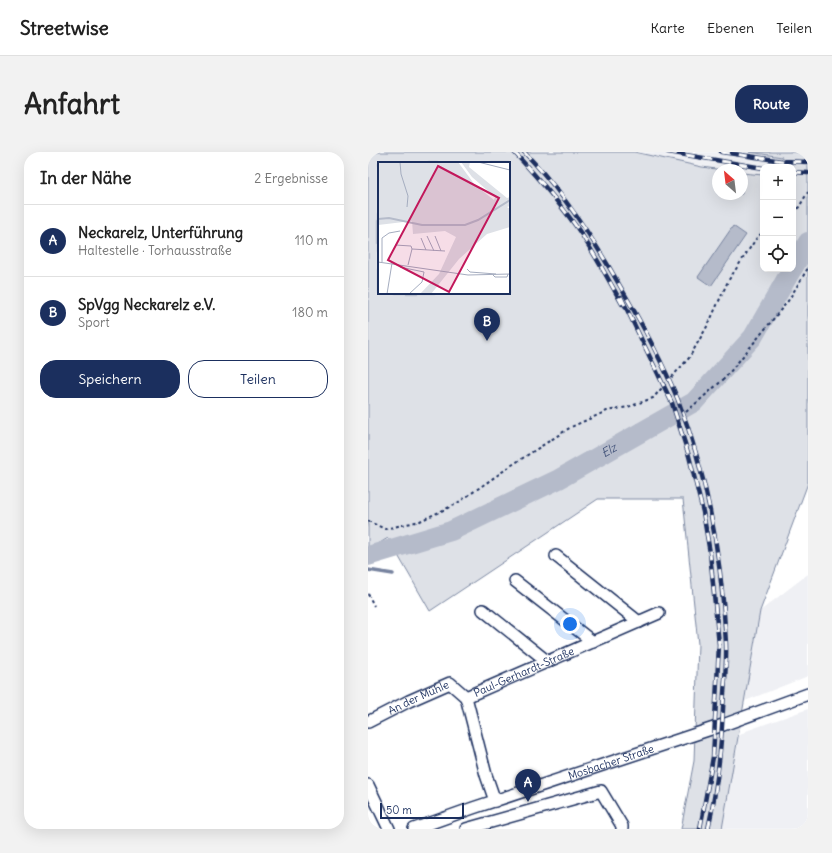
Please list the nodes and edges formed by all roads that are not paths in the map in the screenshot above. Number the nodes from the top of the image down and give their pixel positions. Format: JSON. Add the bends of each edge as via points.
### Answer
{"nodes":[{"id":1,"x":556,"y":556,"type":"dead end"},
{"id":2,"x":515,"y":581,"type":"dead end"},
{"id":3,"x":483,"y":610,"type":"dead end"},
{"id":4,"x":658,"y":613,"type":"dead end"},
{"id":5,"x":638,"y":622,"type":"junction"},
{"id":6,"x":593,"y":642,"type":"junction"},
{"id":7,"x":548,"y":662,"type":"junction"},
{"id":8,"x":808,"y":694,"type":"edge"},
{"id":9,"x":466,"y":697,"type":"junction"},
{"id":10,"x":368,"y":722,"type":"edge"},
{"id":11,"x":368,"y":785,"type":"edge"},
{"id":12,"x":495,"y":800,"type":"junction"},
{"id":13,"x":389,"y":829,"type":"edge"},
{"id":14,"x":414,"y":829,"type":"edge"},
{"id":15,"x":466,"y":829,"type":"edge"},
{"id":16,"x":622,"y":829,"type":"edge"}],
"edges":[{"from":1,"to":5,"type":"street"},
{"from":2,"to":6,"type":"street"},
{"from":3,"to":7,"type":"street"},
{"from":4,"to":5,"type":"street","name":"Paul-Gerhardt-Straße"},
{"from":5,"to":6,"type":"street","name":"Paul-Gerhardt-Straße"},
{"from":6,"to":7,"type":"street","name":"Paul-Gerhardt-Straße"},
{"from":7,"to":9,"type":"street","name":"Paul-Gerhardt-Straße"},
{"from":8,"to":12,"type":"street","name":"Mosbacher Straße","via":[[723,725]]},
{"from":9,"to":10,"type":"street","name":"An der Mühle","via":[[450,683]]},
{"from":9,"to":12,"type":"street","name":"Paul-Gerhardt-Straße"},
{"from":11,"to":13,"type":"street"},
{"from":12,"to":14,"type":"street","name":"Mosbacher Straße"},
{"from":15,"to":16,"type":"street","via":[[600,791]]}]}
